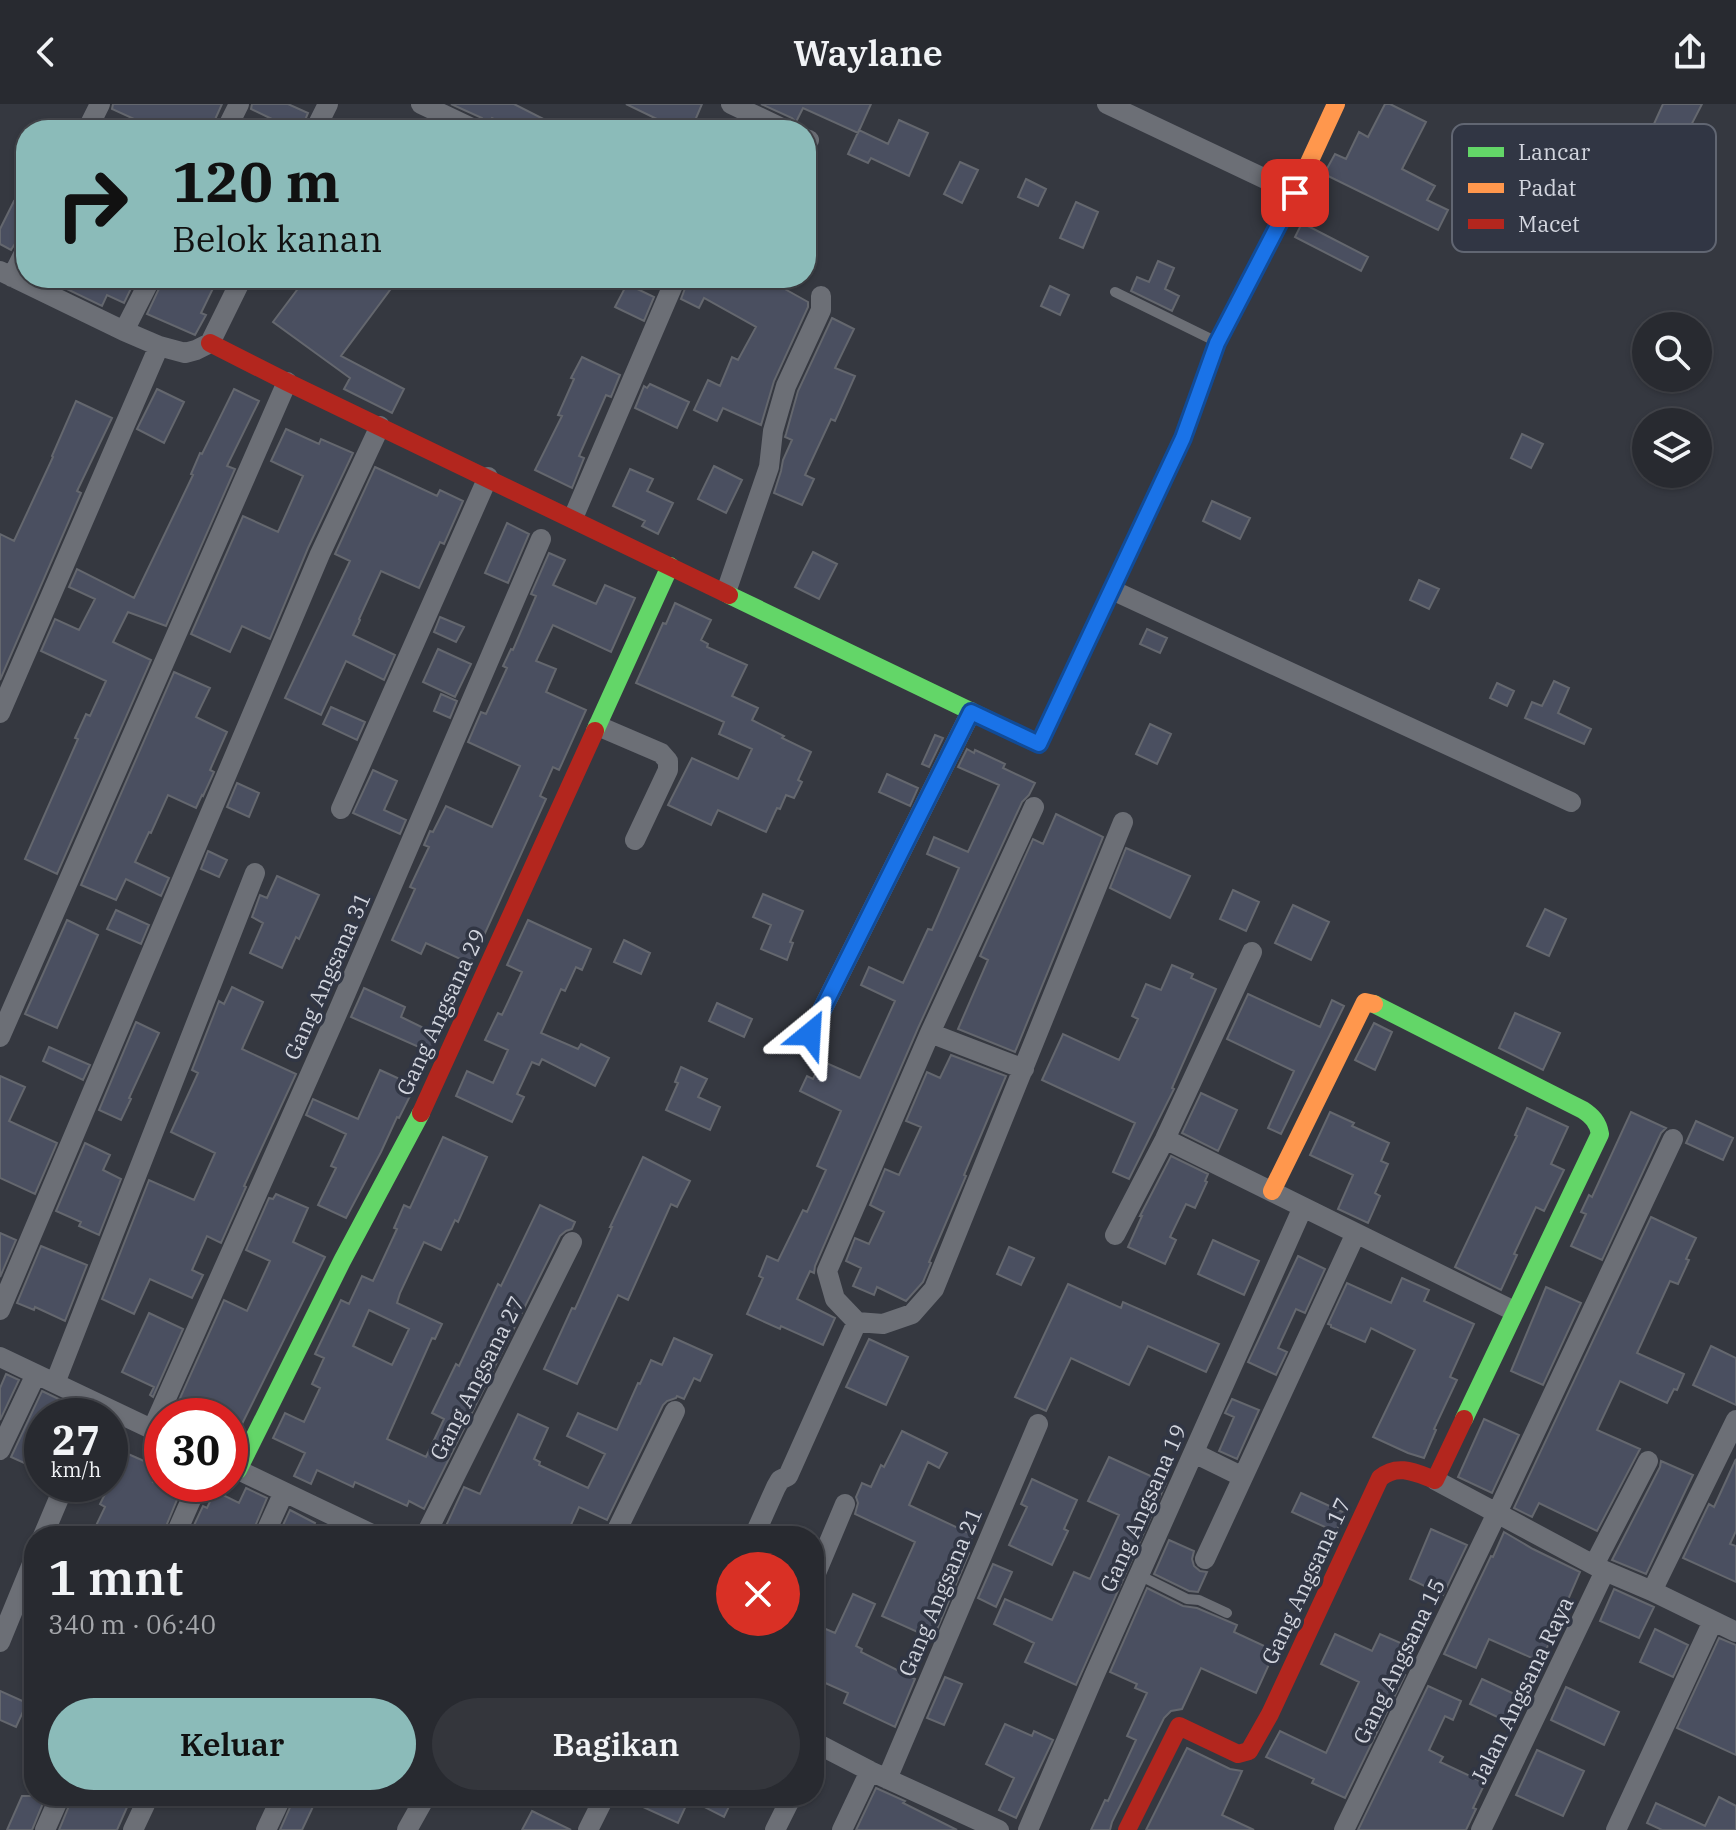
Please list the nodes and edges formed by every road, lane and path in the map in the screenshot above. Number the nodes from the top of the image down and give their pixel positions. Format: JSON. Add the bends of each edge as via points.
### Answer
{"nodes":[{"id":1,"x":421,"y":104,"type":"edge"},
{"id":2,"x":731,"y":104,"type":"edge"},
{"id":3,"x":1107,"y":104,"type":"edge"},
{"id":4,"x":1336,"y":104,"type":"edge"},
{"id":5,"x":455,"y":120,"type":"edge"},
{"id":6,"x":765,"y":120,"type":"edge"},
{"id":7,"x":1295,"y":193,"type":"junction"},
{"id":8,"x":35,"y":288,"type":"edge"},
{"id":9,"x":146,"y":288,"type":"edge"},
{"id":10,"x":237,"y":288,"type":"edge"},
{"id":11,"x":672,"y":288,"type":"edge"},
{"id":12,"x":1115,"y":292,"type":"dead end"},
{"id":13,"x":821,"y":296,"type":"dead end"},
{"id":14,"x":124,"y":331,"type":"junction"},
{"id":15,"x":210,"y":343,"type":"junction"},
{"id":16,"x":1217,"y":343,"type":"junction"},
{"id":17,"x":159,"y":346,"type":"junction"},
{"id":18,"x":287,"y":382,"type":"junction"},
{"id":19,"x":380,"y":426,"type":"junction"},
{"id":20,"x":488,"y":477,"type":"junction"},
{"id":21,"x":573,"y":518,"type":"junction"},
{"id":22,"x":541,"y":539,"type":"dead end"},
{"id":23,"x":670,"y":566,"type":"junction"},
{"id":24,"x":1112,"y":590,"type":"junction"},
{"id":25,"x":726,"y":592,"type":"junction"},
{"id":26,"x":971,"y":712,"type":"junction"},
{"id":27,"x":0,"y":713,"type":"edge"},
{"id":28,"x":598,"y":726,"type":"junction"},
{"id":29,"x":1571,"y":802,"type":"dead end"},
{"id":30,"x":1034,"y":807,"type":"dead end"},
{"id":31,"x":341,"y":809,"type":"dead end"},
{"id":32,"x":1123,"y":822,"type":"dead end"},
{"id":33,"x":635,"y":840,"type":"dead end"},
{"id":34,"x":255,"y":873,"type":"dead end"},
{"id":35,"x":1252,"y":952,"type":"dead end"},
{"id":36,"x":930,"y":1033,"type":"junction"},
{"id":37,"x":810,"y":1034,"type":"dead end"},
{"id":38,"x":0,"y":1037,"type":"edge"},
{"id":39,"x":1024,"y":1069,"type":"junction"},
{"id":40,"x":1165,"y":1139,"type":"junction"},
{"id":41,"x":1673,"y":1139,"type":"dead end"},
{"id":42,"x":1272,"y":1191,"type":"junction"},
{"id":43,"x":1303,"y":1207,"type":"junction"},
{"id":44,"x":1356,"y":1233,"type":"junction"},
{"id":45,"x":1115,"y":1235,"type":"dead end"},
{"id":46,"x":572,"y":1242,"type":"dead end"},
{"id":47,"x":0,"y":1310,"type":"edge"},
{"id":48,"x":1514,"y":1311,"type":"junction"},
{"id":49,"x":857,"y":1322,"type":"junction"},
{"id":50,"x":0,"y":1357,"type":"edge"},
{"id":51,"x":46,"y":1378,"type":"junction"},
{"id":52,"x":77,"y":1398,"type":"edge"},
{"id":53,"x":172,"y":1398,"type":"edge"},
{"id":54,"x":675,"y":1411,"type":"dead end"},
{"id":55,"x":1736,"y":1420,"type":"edge"},
{"id":56,"x":1038,"y":1424,"type":"dead end"},
{"id":57,"x":248,"y":1441,"type":"edge"},
{"id":58,"x":0,"y":1450,"type":"edge"},
{"id":59,"x":1194,"y":1453,"type":"junction"},
{"id":60,"x":1648,"y":1461,"type":"dead end"},
{"id":61,"x":248,"y":1475,"type":"edge"},
{"id":62,"x":788,"y":1476,"type":"junction"},
{"id":63,"x":1243,"y":1477,"type":"junction"},
{"id":64,"x":1435,"y":1480,"type":"junction"},
{"id":65,"x":284,"y":1492,"type":"junction"},
{"id":66,"x":57,"y":1502,"type":"edge"},
{"id":67,"x":190,"y":1502,"type":"edge"},
{"id":68,"x":845,"y":1504,"type":"dead end"},
{"id":69,"x":1497,"y":1513,"type":"junction"},
{"id":70,"x":47,"y":1526,"type":"edge"},
{"id":71,"x":179,"y":1526,"type":"edge"},
{"id":72,"x":269,"y":1526,"type":"edge"},
{"id":73,"x":355,"y":1526,"type":"edge"},
{"id":74,"x":430,"y":1526,"type":"edge"},
{"id":75,"x":619,"y":1526,"type":"edge"},
{"id":76,"x":758,"y":1526,"type":"edge"},
{"id":77,"x":773,"y":1526,"type":"edge"},
{"id":78,"x":824,"y":1554,"type":"edge"},
{"id":79,"x":1205,"y":1559,"type":"dead end"},
{"id":80,"x":1600,"y":1568,"type":"junction"},
{"id":81,"x":1139,"y":1575,"type":"junction"},
{"id":82,"x":24,"y":1583,"type":"edge"},
{"id":83,"x":1652,"y":1591,"type":"junction"},
{"id":84,"x":1227,"y":1613,"type":"dead end"},
{"id":85,"x":1713,"y":1621,"type":"junction"},
{"id":86,"x":1736,"y":1632,"type":"edge"},
{"id":87,"x":0,"y":1642,"type":"edge"},
{"id":88,"x":824,"y":1750,"type":"edge"},
{"id":89,"x":878,"y":1775,"type":"junction"},
{"id":90,"x":56,"y":1806,"type":"edge"},
{"id":91,"x":144,"y":1806,"type":"edge"},
{"id":92,"x":277,"y":1806,"type":"edge"},
{"id":93,"x":420,"y":1806,"type":"edge"},
{"id":94,"x":600,"y":1806,"type":"edge"},
{"id":95,"x":787,"y":1806,"type":"edge"},
{"id":96,"x":45,"y":1830,"type":"edge"},
{"id":97,"x":133,"y":1830,"type":"edge"},
{"id":98,"x":266,"y":1830,"type":"edge"},
{"id":99,"x":407,"y":1830,"type":"edge"},
{"id":100,"x":588,"y":1830,"type":"edge"},
{"id":101,"x":775,"y":1830,"type":"edge"},
{"id":102,"x":842,"y":1830,"type":"edge"},
{"id":103,"x":999,"y":1830,"type":"edge"},
{"id":104,"x":1028,"y":1830,"type":"edge"},
{"id":105,"x":1127,"y":1830,"type":"edge"},
{"id":106,"x":1344,"y":1830,"type":"edge"},
{"id":107,"x":1481,"y":1830,"type":"edge"},
{"id":108,"x":1616,"y":1830,"type":"edge"}],
"edges":[{"from":1,"to":5,"type":"street"},
{"from":2,"to":6,"type":"street"},
{"from":3,"to":7,"type":"street"},
{"from":4,"to":7,"type":"street"},
{"from":7,"to":16,"type":"street"},
{"from":8,"to":14,"type":"street"},
{"from":9,"to":14,"type":"street"},
{"from":10,"to":15,"type":"street"},
{"from":11,"to":21,"type":"street"},
{"from":12,"to":16,"type":"lane"},
{"from":13,"to":25,"type":"street","via":[[821,310],[786,386],[769,467]]},
{"from":14,"to":17,"type":"street"},
{"from":15,"to":17,"type":"street","via":[[185,353]]},
{"from":15,"to":18,"type":"street"},
{"from":16,"to":24,"type":"street","via":[[1183,438]]},
{"from":17,"to":27,"type":"street"},
{"from":18,"to":19,"type":"street"},
{"from":18,"to":38,"type":"street"},
{"from":19,"to":20,"type":"street"},
{"from":19,"to":47,"type":"street","via":[[320,554]]},
{"from":20,"to":21,"type":"street"},
{"from":20,"to":31,"type":"street"},
{"from":21,"to":23,"type":"street"},
{"from":22,"to":53,"type":"street","name":"Gang Angsana 31"},
{"from":23,"to":25,"type":"street"},
{"from":23,"to":28,"type":"street","name":"Gang Angsana 29"},
{"from":24,"to":26,"type":"street","via":[[1039,744]]},
{"from":24,"to":29,"type":"street"},
{"from":25,"to":26,"type":"street"},
{"from":26,"to":37,"type":"street"},
{"from":28,"to":33,"type":"street","via":[[661,753],[668,761]]},
{"from":28,"to":57,"type":"street","name":"Gang Angsana 29","via":[[425,1105]]},
{"from":30,"to":36,"type":"street"},
{"from":32,"to":39,"type":"street"},
{"from":34,"to":51,"type":"street"},
{"from":35,"to":40,"type":"street"},
{"from":36,"to":39,"type":"street"},
{"from":36,"to":49,"type":"street","via":[[827,1271],[835,1299]]},
{"from":39,"to":49,"type":"street","via":[[934,1289],[912,1314],[883,1324]]},
{"from":40,"to":42,"type":"street"},
{"from":40,"to":45,"type":"street"},
{"from":41,"to":69,"type":"street","name":"Gang Angsana 15"},
{"from":42,"to":43,"type":"street"},
{"from":42,"to":48,"type":"street","via":[[1365,1002],[1370,1002],[1583,1110],[1599,1126],[1600,1134]]},
{"from":43,"to":44,"type":"street"},
{"from":43,"to":59,"type":"street","name":"Gang Angsana 19"},
{"from":44,"to":48,"type":"street"},
{"from":44,"to":63,"type":"street"},
{"from":46,"to":74,"type":"street","name":"Gang Angsana 27"},
{"from":48,"to":64,"type":"street"},
{"from":49,"to":62,"type":"street"},
{"from":50,"to":51,"type":"street"},
{"from":51,"to":52,"type":"street"},
{"from":51,"to":58,"type":"street"},
{"from":54,"to":75,"type":"street"},
{"from":55,"to":83,"type":"street"},
{"from":56,"to":89,"type":"street","name":"Gang Angsana 21"},
{"from":59,"to":63,"type":"street"},
{"from":59,"to":81,"type":"street","name":"Gang Angsana 19"},
{"from":60,"to":80,"type":"street","name":"Jalan Angsana Raya"},
{"from":61,"to":65,"type":"street"},
{"from":62,"to":76,"type":"street","via":[[780,1480]]},
{"from":62,"to":77,"type":"street","via":[[789,1487]]},
{"from":63,"to":79,"type":"street"},
{"from":64,"to":69,"type":"street"},
{"from":64,"to":105,"type":"street","name":"Gang Angsana 17","via":[[1402,1469],[1380,1478],[1249,1751],[1238,1754],[1179,1726]]},
{"from":65,"to":72,"type":"street"},
{"from":65,"to":73,"type":"street"},
{"from":66,"to":70,"type":"street"},
{"from":67,"to":71,"type":"street"},
{"from":68,"to":78,"type":"street"},
{"from":69,"to":80,"type":"street"},
{"from":69,"to":106,"type":"street","name":"Gang Angsana 15"},
{"from":80,"to":83,"type":"street"},
{"from":80,"to":107,"type":"street","name":"Jalan Angsana Raya"},
{"from":81,"to":84,"type":"lane"},
{"from":81,"to":104,"type":"street","name":"Gang Angsana 19"},
{"from":82,"to":87,"type":"street"},
{"from":83,"to":85,"type":"street"},
{"from":85,"to":86,"type":"street"},
{"from":85,"to":108,"type":"street"},
{"from":88,"to":89,"type":"street"},
{"from":89,"to":102,"type":"street","name":"Gang Angsana 21"},
{"from":89,"to":103,"type":"street"},
{"from":90,"to":96,"type":"street"},
{"from":91,"to":97,"type":"street"},
{"from":92,"to":98,"type":"street"},
{"from":93,"to":99,"type":"street"},
{"from":94,"to":100,"type":"street"},
{"from":95,"to":101,"type":"street"}]}
